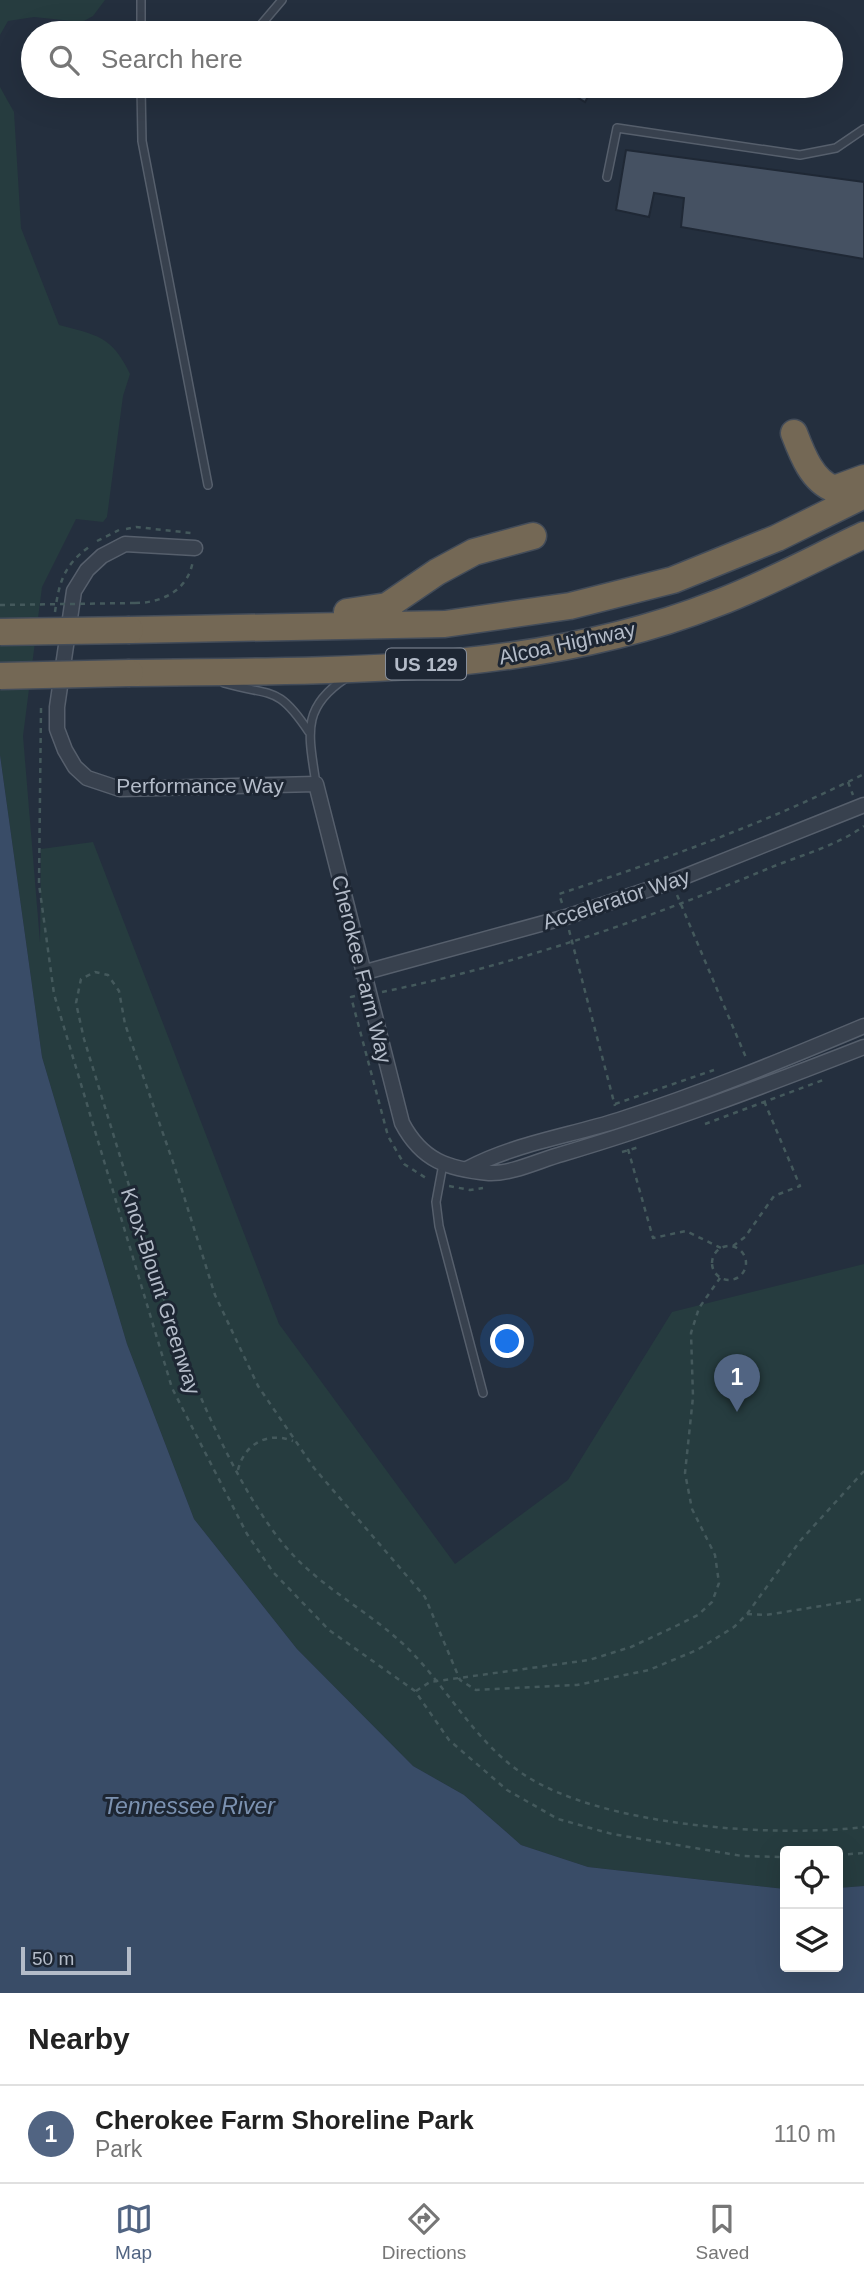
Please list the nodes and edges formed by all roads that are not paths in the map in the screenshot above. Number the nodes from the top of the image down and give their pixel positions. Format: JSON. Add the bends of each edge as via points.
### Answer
{"nodes":[{"id":1,"x":141,"y":0,"type":"edge"},
{"id":2,"x":282,"y":0,"type":"edge"},
{"id":3,"x":141,"y":21,"type":"edge"},
{"id":4,"x":264,"y":21,"type":"edge"},
{"id":5,"x":141,"y":98,"type":"edge"},
{"id":6,"x":864,"y":129,"type":"edge"},
{"id":7,"x":607,"y":177,"type":"dead end"},
{"id":8,"x":794,"y":433,"type":"dead end"},
{"id":9,"x":864,"y":478,"type":"edge"},
{"id":10,"x":208,"y":485,"type":"dead end"},
{"id":11,"x":864,"y":495,"type":"edge"},
{"id":12,"x":864,"y":535,"type":"edge"},
{"id":13,"x":533,"y":536,"type":"dead end"},
{"id":14,"x":195,"y":548,"type":"road end"},
{"id":15,"x":183,"y":628,"type":"junction"},
{"id":16,"x":0,"y":632,"type":"edge"},
{"id":17,"x":362,"y":667,"type":"junction"},
{"id":18,"x":190,"y":672,"type":"junction"},
{"id":19,"x":0,"y":676,"type":"edge"},
{"id":20,"x":309,"y":732,"type":"junction"},
{"id":21,"x":316,"y":784,"type":"junction"},
{"id":22,"x":864,"y":804,"type":"edge"},
{"id":23,"x":362,"y":973,"type":"junction"},
{"id":24,"x":864,"y":1026,"type":"edge"},
{"id":25,"x":864,"y":1047,"type":"edge"},
{"id":26,"x":443,"y":1164,"type":"junction"},
{"id":27,"x":467,"y":1169,"type":"junction"},
{"id":28,"x":483,"y":1393,"type":"dead end"}],
"edges":[{"from":1,"to":3,"type":"lane"},
{"from":2,"to":4,"type":"lane"},
{"from":5,"to":10,"type":"lane","via":[[142,141]]},
{"from":6,"to":7,"type":"lane","via":[[836,148],[800,155],[617,128]]},
{"from":8,"to":9,"type":"highway","via":[[806,462],[824,486],[834,489]]},
{"from":11,"to":15,"type":"highway","name":"Alcoa Highway","number":"US 129","via":[[777,538],[673,580],[570,606],[445,624]]},
{"from":12,"to":17,"type":"highway","name":"Alcoa Highway","number":"US 129","via":[[715,605],[644,627],[557,648],[468,662]]},
{"from":13,"to":15,"type":"highway","via":[[474,552],[387,606],[339,613],[206,617]]},
{"from":14,"to":21,"type":"street","name":"Performance Way","via":[[125,544],[87,570],[74,591],[58,708],[57,729],[65,750],[87,778],[120,789]]},
{"from":15,"to":16,"type":"highway","name":"Alcoa Highway","number":"US 129","bridge":true},
{"from":17,"to":18,"type":"highway","name":"Alcoa Highway","number":"US 129"},
{"from":17,"to":20,"type":"lane","name":"Cherokee Farm Way","via":[[327,690]]},
{"from":18,"to":19,"type":"highway","name":"Alcoa Highway","number":"US 129","bridge":true},
{"from":18,"to":20,"type":"lane","name":"Cherokee Farm Way","via":[[279,695]]},
{"from":20,"to":21,"type":"lane","name":"Cherokee Farm Way"},
{"from":21,"to":23,"type":"street","name":"Cherokee Farm Way"},
{"from":22,"to":23,"type":"street","name":"Accelerator Way","via":[[671,883]]},
{"from":23,"to":26,"type":"street","name":"Cherokee Farm Way","via":[[402,1123],[424,1154]]},
{"from":24,"to":27,"type":"street","via":[[753,1073],[619,1120],[489,1157]]},
{"from":25,"to":27,"type":"street","name":"Cherokee Farm Way","via":[[626,1143],[492,1173]]},
{"from":26,"to":27,"type":"street","name":"Cherokee Farm Way"},
{"from":26,"to":28,"type":"lane","via":[[436,1202],[439,1226]]}]}
